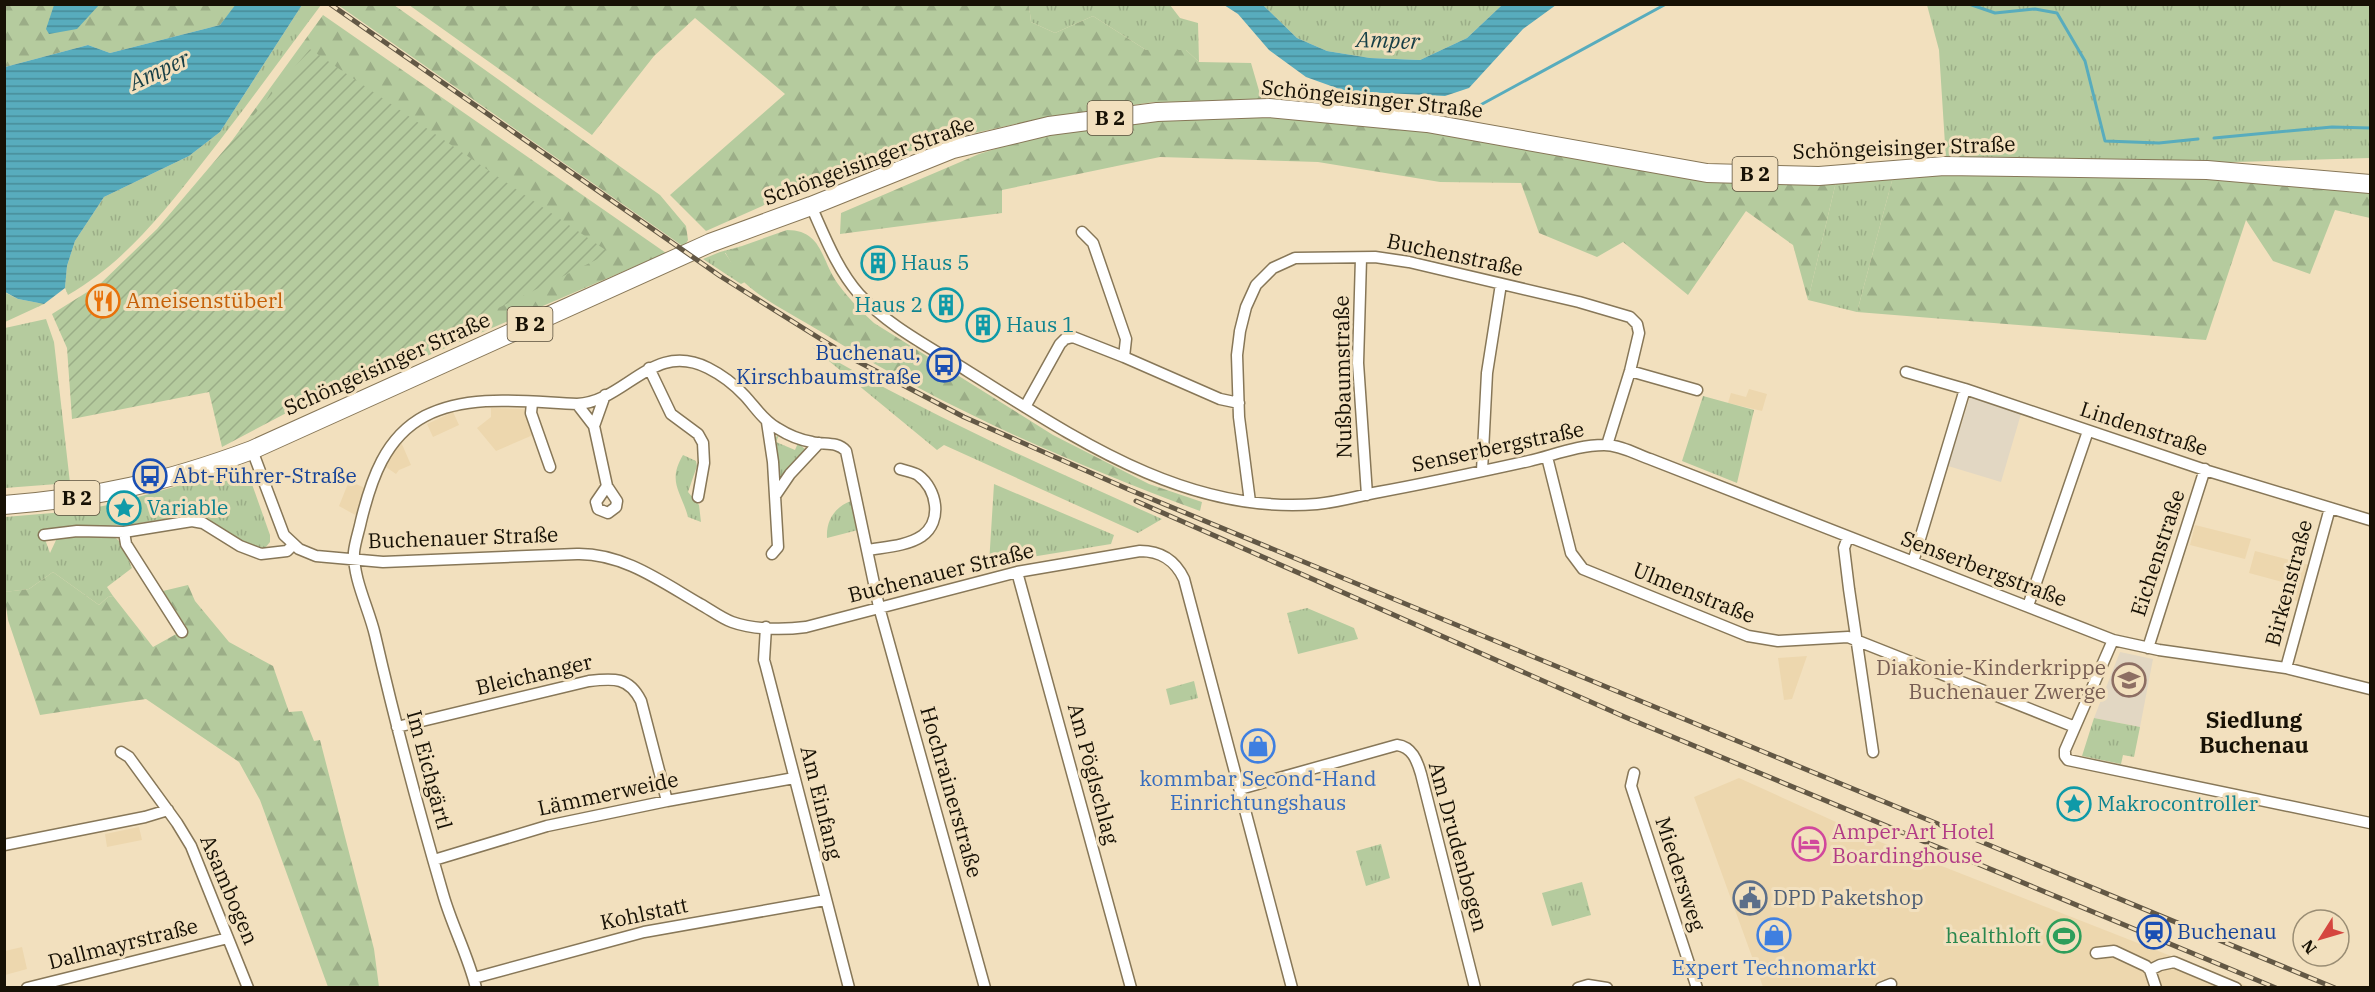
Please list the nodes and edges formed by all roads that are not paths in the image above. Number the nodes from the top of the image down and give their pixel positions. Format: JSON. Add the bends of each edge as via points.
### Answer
{"nodes":[{"id":1,"x":2370,"y":184,"type":"edge"},
{"id":2,"x":812,"y":206,"type":"junction"},
{"id":3,"x":1083,"y":232,"type":"dead end"},
{"id":4,"x":1361,"y":258,"type":"junction"},
{"id":5,"x":1501,"y":284,"type":"junction"},
{"id":6,"x":1125,"y":357,"type":"junction"},
{"id":7,"x":650,"y":368,"type":"junction"},
{"id":8,"x":1630,"y":371,"type":"junction"},
{"id":9,"x":1906,"y":372,"type":"dead end"},
{"id":10,"x":1965,"y":389,"type":"junction"},
{"id":11,"x":1697,"y":390,"type":"dead end"},
{"id":12,"x":605,"y":395,"type":"junction"},
{"id":13,"x":532,"y":403,"type":"junction"},
{"id":14,"x":1239,"y":403,"type":"junction"},
{"id":15,"x":576,"y":404,"type":"junction"},
{"id":16,"x":1025,"y":406,"type":"junction"},
{"id":17,"x":767,"y":422,"type":"junction"},
{"id":18,"x":594,"y":426,"type":"junction"},
{"id":19,"x":2088,"y":430,"type":"junction"},
{"id":20,"x":819,"y":443,"type":"junction"},
{"id":21,"x":1607,"y":445,"type":"junction"},
{"id":22,"x":252,"y":450,"type":"junction"},
{"id":23,"x":1547,"y":457,"type":"junction"},
{"id":24,"x":550,"y":467,"type":"dead end"},
{"id":25,"x":900,"y":469,"type":"dead end"},
{"id":26,"x":2205,"y":470,"type":"junction"},
{"id":27,"x":1482,"y":471,"type":"junction"},
{"id":28,"x":607,"y":486,"type":"dead end"},
{"id":29,"x":1367,"y":495,"type":"junction"},
{"id":30,"x":775,"y":496,"type":"junction"},
{"id":31,"x":698,"y":497,"type":"dead end"},
{"id":32,"x":1250,"y":502,"type":"junction"},
{"id":33,"x":4,"y":505,"type":"edge"},
{"id":34,"x":2330,"y":508,"type":"junction"},
{"id":35,"x":2370,"y":520,"type":"edge"},
{"id":36,"x":124,"y":532,"type":"junction"},
{"id":37,"x":44,"y":535,"type":"dead end"},
{"id":38,"x":1848,"y":537,"type":"junction"},
{"id":39,"x":293,"y":544,"type":"junction"},
{"id":40,"x":868,"y":550,"type":"junction"},
{"id":41,"x":772,"y":554,"type":"dead end"},
{"id":42,"x":354,"y":560,"type":"junction"},
{"id":43,"x":1912,"y":562,"type":"junction"},
{"id":44,"x":1017,"y":572,"type":"junction"},
{"id":45,"x":2028,"y":606,"type":"junction"},
{"id":46,"x":879,"y":607,"type":"junction"},
{"id":47,"x":766,"y":627,"type":"junction"},
{"id":48,"x":182,"y":632,"type":"dead end"},
{"id":49,"x":1855,"y":640,"type":"junction"},
{"id":50,"x":2113,"y":640,"type":"junction"},
{"id":51,"x":2148,"y":648,"type":"junction"},
{"id":52,"x":2286,"y":668,"type":"junction"},
{"id":53,"x":2370,"y":689,"type":"edge"},
{"id":54,"x":397,"y":727,"type":"junction"},
{"id":55,"x":2075,"y":727,"type":"junction"},
{"id":56,"x":121,"y":752,"type":"dead end"},
{"id":57,"x":1873,"y":752,"type":"dead end"},
{"id":58,"x":1634,"y":773,"type":"dead end"},
{"id":59,"x":794,"y":778,"type":"junction"},
{"id":60,"x":1240,"y":789,"type":"junction"},
{"id":61,"x":667,"y":801,"type":"junction"},
{"id":62,"x":168,"y":810,"type":"junction"},
{"id":63,"x":2370,"y":823,"type":"edge"},
{"id":64,"x":5,"y":841,"type":"edge"},
{"id":65,"x":434,"y":860,"type":"junction"},
{"id":66,"x":825,"y":900,"type":"junction"},
{"id":67,"x":228,"y":938,"type":"junction"},
{"id":68,"x":2096,"y":953,"type":"dead end"},
{"id":69,"x":2150,"y":970,"type":"junction"},
{"id":70,"x":475,"y":983,"type":"edge"},
{"id":71,"x":1583,"y":986,"type":"edge"},
{"id":72,"x":27,"y":987,"type":"edge"},
{"id":73,"x":248,"y":987,"type":"edge"},
{"id":74,"x":849,"y":987,"type":"edge"},
{"id":75,"x":986,"y":987,"type":"edge"},
{"id":76,"x":1131,"y":987,"type":"edge"},
{"id":77,"x":1292,"y":987,"type":"edge"},
{"id":78,"x":1475,"y":987,"type":"edge"},
{"id":79,"x":1607,"y":987,"type":"edge"},
{"id":80,"x":1697,"y":987,"type":"edge"},
{"id":81,"x":2156,"y":987,"type":"edge"},
{"id":82,"x":2236,"y":987,"type":"edge"}],
"edges":[{"from":1,"to":2,"type":"main road","name":"Schöngeisinger Straße","number":"B 2","via":[[2207,170],[1944,166],[1819,176],[1707,173],[1427,123],[1269,108],[1156,112],[1049,126],[953,149]]},
{"from":2,"to":16,"type":"street","name":"Senserbergstraße","via":[[845,276],[872,308]]},
{"from":2,"to":22,"type":"main road","name":"Schöngeisinger Straße","number":"B 2","via":[[710,243]]},
{"from":3,"to":6,"type":"street","via":[[1093,243],[1126,339]]},
{"from":4,"to":5,"type":"street","name":"Buchenstraße","via":[[1409,262]]},
{"from":4,"to":14,"type":"street","name":"Buchenstraße","via":[[1294,258],[1261,279],[1251,294],[1240,331]]},
{"from":4,"to":29,"type":"street","name":"Nußbaumstraße","via":[[1358,363]]},
{"from":5,"to":8,"type":"street","name":"Buchenstraße","via":[[1630,317],[1639,333]]},
{"from":5,"to":27,"type":"street","via":[[1487,373]]},
{"from":6,"to":14,"type":"street","via":[[1220,399]]},
{"from":6,"to":16,"type":"street","via":[[1073,337],[1065,339]]},
{"from":7,"to":12,"type":"street"},
{"from":7,"to":17,"type":"street","via":[[672,361],[707,367],[739,389]]},
{"from":7,"to":31,"type":"street","via":[[671,414],[703,443]]},
{"from":8,"to":11,"type":"street"},
{"from":8,"to":21,"type":"street","name":"Buchenstraße"},
{"from":9,"to":10,"type":"street","name":"Lindenstraße"},
{"from":10,"to":19,"type":"street","name":"Lindenstraße"},
{"from":10,"to":43,"type":"street"},
{"from":12,"to":15,"type":"street"},
{"from":12,"to":18,"type":"street"},
{"from":13,"to":15,"type":"street"},
{"from":13,"to":24,"type":"street","via":[[531,413]]},
{"from":13,"to":42,"type":"street","via":[[461,403],[412,425],[388,450],[376,471]]},
{"from":14,"to":32,"type":"street","name":"Buchenstraße"},
{"from":15,"to":18,"type":"street"},
{"from":16,"to":32,"type":"street","name":"Senserbergstraße","via":[[1143,472],[1207,495]]},
{"from":17,"to":20,"type":"street","via":[[791,435]]},
{"from":17,"to":30,"type":"street"},
{"from":18,"to":28,"type":"street"},
{"from":19,"to":26,"type":"street","name":"Lindenstraße"},
{"from":19,"to":45,"type":"street"},
{"from":20,"to":30,"type":"street"},
{"from":20,"to":40,"type":"street","via":[[839,445],[848,456]]},
{"from":21,"to":23,"type":"street","name":"Senserbergstraße"},
{"from":21,"to":38,"type":"street","name":"Senserbergstraße"},
{"from":22,"to":33,"type":"main road","name":"Schöngeisinger Straße","number":"B 2","via":[[139,486],[76,498]]},
{"from":22,"to":39,"type":"street","via":[[279,527]]},
{"from":23,"to":27,"type":"street","name":"Senserbergstraße"},
{"from":23,"to":49,"type":"street","name":"Ulmenstraße","via":[[1571,553],[1583,569],[1748,636],[1774,640]]},
{"from":25,"to":40,"type":"street","via":[[920,477],[933,494],[933,525],[915,540]]},
{"from":26,"to":34,"type":"street","name":"Lindenstraße"},
{"from":26,"to":51,"type":"street","name":"Eichenstraße"},
{"from":27,"to":29,"type":"street","name":"Senserbergstraße"},
{"from":29,"to":32,"type":"street","name":"Senserbergstraße","via":[[1314,504]]},
{"from":30,"to":41,"type":"street","via":[[778,547]]},
{"from":34,"to":35,"type":"street","name":"Lindenstraße"},
{"from":34,"to":52,"type":"street","name":"Birkenstraße"},
{"from":36,"to":37,"type":"street"},
{"from":36,"to":39,"type":"street","via":[[192,521],[203,523],[261,555],[287,551]]},
{"from":36,"to":48,"type":"street","via":[[126,544]]},
{"from":38,"to":43,"type":"street","name":"Senserbergstraße"},
{"from":38,"to":49,"type":"street","via":[[1844,548]]},
{"from":39,"to":42,"type":"street","name":"Buchenauer Straße","via":[[316,556]]},
{"from":40,"to":46,"type":"street"},
{"from":42,"to":47,"type":"street","name":"Buchenauer Straße","via":[[605,555],[631,565],[723,618]]},
{"from":42,"to":54,"type":"street","name":"Im Eichgärtl"},
{"from":43,"to":45,"type":"street","name":"Senserbergstraße"},
{"from":44,"to":46,"type":"street","name":"Buchenauer Straße"},
{"from":44,"to":60,"type":"street","name":"Buchenauer Straße","via":[[1140,551],[1160,554],[1174,563],[1187,588]]},
{"from":44,"to":76,"type":"street","name":"Am Pöglschlag"},
{"from":45,"to":50,"type":"street","name":"Senserbergstraße"},
{"from":46,"to":47,"type":"street","name":"Buchenauer Straße","via":[[806,627]]},
{"from":46,"to":75,"type":"street","name":"Hochrainerstraße"},
{"from":47,"to":59,"type":"street","name":"Am Einfang","via":[[764,660]]},
{"from":49,"to":55,"type":"street","name":"Ulmenstraße"},
{"from":49,"to":57,"type":"street"},
{"from":50,"to":51,"type":"street","name":"Senserbergstraße"},
{"from":50,"to":55,"type":"street"},
{"from":51,"to":52,"type":"street","name":"Senserbergstraße"},
{"from":52,"to":53,"type":"street","name":"Senserbergstraße"},
{"from":54,"to":61,"type":"street","name":"Bleichanger","via":[[588,681],[621,681],[633,687],[641,701]]},
{"from":54,"to":65,"type":"street","name":"Im Eichgärtl"},
{"from":55,"to":63,"type":"street","via":[[2064,756],[2073,763]]},
{"from":56,"to":62,"type":"street","name":"Asambogen"},
{"from":58,"to":80,"type":"street","name":"Miedersweg","via":[[1631,786]]},
{"from":59,"to":61,"type":"street","name":"Lämmerweide"},
{"from":59,"to":66,"type":"street","name":"Am Einfang"},
{"from":60,"to":77,"type":"street","name":"Buchenauer Straße"},
{"from":60,"to":78,"type":"street","name":"Am Drudenbogen","via":[[1396,745],[1410,750],[1421,774]]},
{"from":61,"to":65,"type":"street","name":"Lämmerweide","via":[[547,826]]},
{"from":62,"to":64,"type":"street","via":[[137,819]]},
{"from":62,"to":67,"type":"street","name":"Asambogen","via":[[196,856]]},
{"from":65,"to":70,"type":"street","name":"Im Eichgärtl"},
{"from":66,"to":70,"type":"street","name":"Kohlstatt","via":[[644,932]]},
{"from":66,"to":74,"type":"street","name":"Am Einfang"},
{"from":67,"to":72,"type":"street","name":"Dallmayrstraße"},
{"from":67,"to":73,"type":"street","name":"Asambogen"},
{"from":68,"to":69,"type":"street","via":[[2114,951]]},
{"from":69,"to":81,"type":"street"},
{"from":69,"to":82,"type":"street","via":[[2174,962]]},
{"from":71,"to":79,"type":"street"}]}
